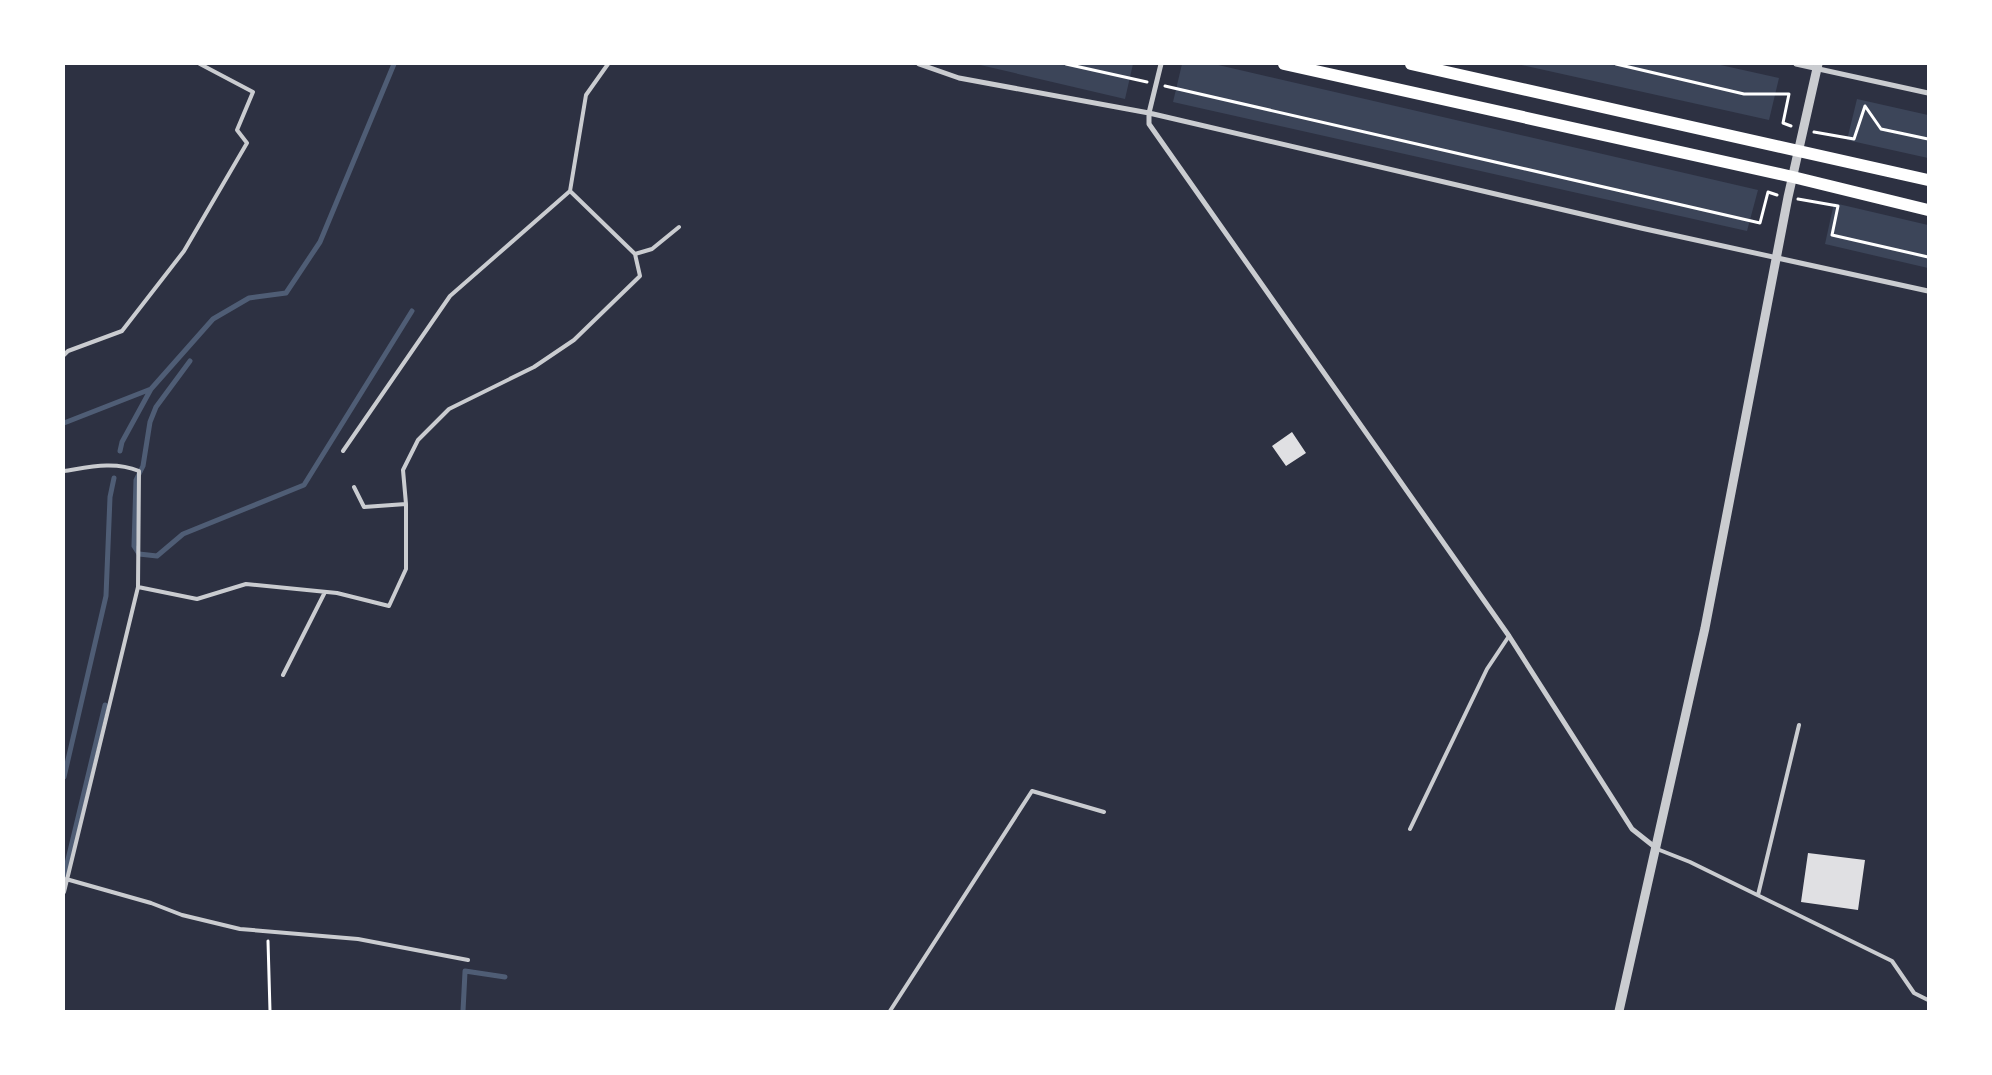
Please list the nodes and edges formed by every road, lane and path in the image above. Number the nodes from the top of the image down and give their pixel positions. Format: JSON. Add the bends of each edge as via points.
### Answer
{"nodes":[{"id":1,"x":200,"y":64,"type":"edge"},
{"id":2,"x":608,"y":64,"type":"edge"},
{"id":3,"x":919,"y":64,"type":"edge"},
{"id":4,"x":1066,"y":64,"type":"edge"},
{"id":5,"x":1161,"y":64,"type":"edge"},
{"id":6,"x":1284,"y":64,"type":"edge"},
{"id":7,"x":1411,"y":64,"type":"edge"},
{"id":8,"x":1616,"y":64,"type":"edge"},
{"id":9,"x":1796,"y":64,"type":"edge"},
{"id":10,"x":1818,"y":66,"type":"edge"},
{"id":11,"x":1128,"y":78,"type":"dead end"},
{"id":12,"x":1172,"y":88,"type":"dead end"},
{"id":13,"x":1928,"y":93,"type":"edge"},
{"id":14,"x":1149,"y":114,"type":"junction"},
{"id":15,"x":1802,"y":129,"type":"junction"},
{"id":16,"x":1928,"y":139,"type":"edge"},
{"id":17,"x":1798,"y":150,"type":"junction"},
{"id":18,"x":1794,"y":177,"type":"junction"},
{"id":19,"x":1928,"y":180,"type":"edge"},
{"id":20,"x":570,"y":191,"type":"junction"},
{"id":21,"x":1788,"y":197,"type":"junction"},
{"id":22,"x":1928,"y":210,"type":"edge"},
{"id":23,"x":679,"y":227,"type":"dead end"},
{"id":24,"x":635,"y":254,"type":"junction"},
{"id":25,"x":1777,"y":257,"type":"junction"},
{"id":26,"x":1928,"y":257,"type":"edge"},
{"id":27,"x":1928,"y":291,"type":"edge"},
{"id":28,"x":64,"y":355,"type":"edge"},
{"id":29,"x":344,"y":450,"type":"dead end"},
{"id":30,"x":64,"y":470,"type":"edge"},
{"id":31,"x":354,"y":487,"type":"dead end"},
{"id":32,"x":406,"y":504,"type":"junction"},
{"id":33,"x":138,"y":587,"type":"junction"},
{"id":34,"x":325,"y":592,"type":"junction"},
{"id":35,"x":1509,"y":636,"type":"junction"},
{"id":36,"x":283,"y":675,"type":"dead end"},
{"id":37,"x":1798,"y":725,"type":"dead end"},
{"id":38,"x":1104,"y":812,"type":"dead end"},
{"id":39,"x":1410,"y":829,"type":"dead end"},
{"id":40,"x":1657,"y":849,"type":"junction"},
{"id":41,"x":66,"y":878,"type":"junction"},
{"id":42,"x":64,"y":892,"type":"edge"},
{"id":43,"x":1758,"y":895,"type":"junction"},
{"id":44,"x":267,"y":930,"type":"junction"},
{"id":45,"x":468,"y":960,"type":"dead end"},
{"id":46,"x":1928,"y":1000,"type":"edge"},
{"id":47,"x":270,"y":1011,"type":"edge"},
{"id":48,"x":890,"y":1011,"type":"edge"},
{"id":49,"x":1619,"y":1011,"type":"edge"}],
"edges":[{"from":1,"to":28,"type":"lane","via":[[253,92],[237,130],[247,143],[184,251],[122,331]]},
{"from":2,"to":20,"type":"lane","via":[[586,95]]},
{"from":3,"to":14,"type":"street","via":[[959,78]]},
{"from":4,"to":11,"type":"path"},
{"from":5,"to":14,"type":"street"},
{"from":6,"to":18,"type":"main road"},
{"from":7,"to":17,"type":"main road"},
{"from":8,"to":15,"type":"path","via":[[1744,94],[1789,94],[1783,123]]},
{"from":9,"to":10,"type":"street"},
{"from":10,"to":13,"type":"street"},
{"from":10,"to":15,"type":"street"},
{"from":12,"to":21,"type":"path","via":[[1760,223],[1768,192]]},
{"from":14,"to":25,"type":"street"},
{"from":14,"to":35,"type":"street","via":[[1149,124]]},
{"from":15,"to":16,"type":"path","via":[[1854,139],[1865,106],[1881,129]]},
{"from":15,"to":17,"type":"street"},
{"from":17,"to":18,"type":"street"},
{"from":17,"to":19,"type":"main road"},
{"from":18,"to":21,"type":"street"},
{"from":18,"to":22,"type":"main road"},
{"from":20,"to":24,"type":"lane"},
{"from":20,"to":29,"type":"lane","via":[[450,296]]},
{"from":21,"to":25,"type":"street"},
{"from":21,"to":26,"type":"path","via":[[1838,206],[1832,235]]},
{"from":23,"to":24,"type":"lane","via":[[652,249]]},
{"from":24,"to":32,"type":"lane","via":[[640,276],[574,340],[534,367],[449,409],[418,440],[403,470]]},
{"from":25,"to":27,"type":"street"},
{"from":25,"to":40,"type":"street","via":[[1705,628]]},
{"from":30,"to":33,"type":"lane","via":[[109,464],[125,465],[139,471]]},
{"from":31,"to":32,"type":"lane","via":[[364,507]]},
{"from":32,"to":34,"type":"lane","via":[[406,569],[389,606]]},
{"from":33,"to":34,"type":"lane","via":[[197,599],[246,584]]},
{"from":33,"to":41,"type":"lane"},
{"from":34,"to":36,"type":"lane"},
{"from":35,"to":39,"type":"lane","via":[[1487,668]]},
{"from":35,"to":40,"type":"street","via":[[1632,829]]},
{"from":37,"to":43,"type":"lane"},
{"from":38,"to":48,"type":"lane","via":[[1032,791]]},
{"from":40,"to":43,"type":"lane"},
{"from":40,"to":49,"type":"street"},
{"from":41,"to":42,"type":"lane"},
{"from":41,"to":44,"type":"lane","via":[[182,915],[240,928]]},
{"from":43,"to":46,"type":"lane","via":[[1892,961],[1914,993]]},
{"from":44,"to":45,"type":"lane","via":[[358,939]]},
{"from":44,"to":47,"type":"path"}]}
